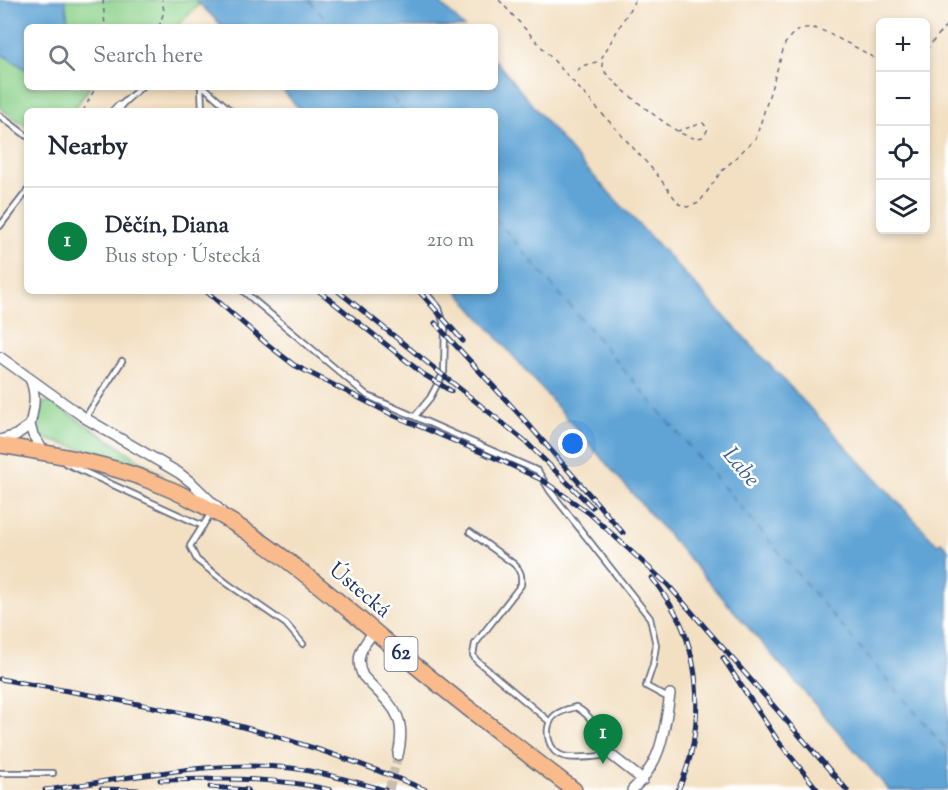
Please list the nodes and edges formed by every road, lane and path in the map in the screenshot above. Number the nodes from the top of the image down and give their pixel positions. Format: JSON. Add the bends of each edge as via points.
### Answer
{"nodes":[{"id":1,"x":103,"y":0,"type":"edge"},
{"id":2,"x":162,"y":0,"type":"edge"},
{"id":3,"x":499,"y":0,"type":"edge"},
{"id":4,"x":635,"y":0,"type":"edge"},
{"id":5,"x":948,"y":23,"type":"edge"},
{"id":6,"x":105,"y":24,"type":"edge"},
{"id":7,"x":160,"y":24,"type":"edge"},
{"id":8,"x":930,"y":45,"type":"edge"},
{"id":9,"x":876,"y":60,"type":"edge"},
{"id":10,"x":601,"y":61,"type":"junction"},
{"id":11,"x":577,"y":71,"type":"dead end"},
{"id":12,"x":94,"y":90,"type":"edge"},
{"id":13,"x":138,"y":90,"type":"edge"},
{"id":14,"x":203,"y":90,"type":"edge"},
{"id":15,"x":206,"y":90,"type":"edge"},
{"id":16,"x":85,"y":108,"type":"edge"},
{"id":17,"x":118,"y":108,"type":"edge"},
{"id":18,"x":202,"y":108,"type":"edge"},
{"id":19,"x":228,"y":108,"type":"edge"},
{"id":20,"x":0,"y":116,"type":"edge"},
{"id":21,"x":678,"y":130,"type":"junction"},
{"id":22,"x":24,"y":134,"type":"edge"},
{"id":23,"x":24,"y":195,"type":"edge"},
{"id":24,"x":0,"y":226,"type":"edge"},
{"id":25,"x":247,"y":294,"type":"edge"},
{"id":26,"x":427,"y":294,"type":"edge"},
{"id":27,"x":0,"y":357,"type":"edge"},
{"id":28,"x":122,"y":361,"type":"dead end"},
{"id":29,"x":30,"y":379,"type":"junction"},
{"id":30,"x":415,"y":416,"type":"junction"},
{"id":31,"x":85,"y":418,"type":"junction"},
{"id":32,"x":30,"y":425,"type":"junction"},
{"id":33,"x":0,"y":442,"type":"edge"},
{"id":34,"x":44,"y":453,"type":"junction"},
{"id":35,"x":213,"y":511,"type":"junction"},
{"id":36,"x":227,"y":518,"type":"junction"},
{"id":37,"x":203,"y":526,"type":"junction"},
{"id":38,"x":470,"y":532,"type":"dead end"},
{"id":39,"x":374,"y":632,"type":"junction"},
{"id":40,"x":303,"y":644,"type":"dead end"},
{"id":41,"x":670,"y":697,"type":"joint"},
{"id":42,"x":550,"y":722,"type":"junction"},
{"id":43,"x":398,"y":755,"type":"tunnel mouth"},
{"id":44,"x":611,"y":755,"type":"junction"},
{"id":45,"x":0,"y":773,"type":"edge"},
{"id":46,"x":53,"y":773,"type":"dead end"},
{"id":47,"x":643,"y":780,"type":"junction"},
{"id":48,"x":574,"y":790,"type":"edge"},
{"id":49,"x":632,"y":790,"type":"edge"}],
"edges":[{"from":1,"to":6,"type":"path"},
{"from":2,"to":7,"type":"path"},
{"from":3,"to":9,"type":"path","via":[[655,171],[679,204],[687,207],[699,203],[721,172],[756,138],[791,34],[808,27],[820,29]]},
{"from":4,"to":10,"type":"path"},
{"from":5,"to":8,"type":"path"},
{"from":10,"to":11,"type":"path"},
{"from":10,"to":21,"type":"path","via":[[617,85]]},
{"from":12,"to":16,"type":"path"},
{"from":13,"to":17,"type":"lane"},
{"from":14,"to":18,"type":"lane"},
{"from":15,"to":19,"type":"lane"},
{"from":20,"to":22,"type":"lane"},
{"from":21,"to":21,"type":"path","via":[[697,139],[708,129],[703,123]]},
{"from":23,"to":24,"type":"lane"},
{"from":25,"to":30,"type":"lane","via":[[368,396]]},
{"from":26,"to":30,"type":"lane","via":[[439,308],[445,328],[444,372]]},
{"from":27,"to":29,"type":"street","name":"Ústecká"},
{"from":28,"to":31,"type":"lane"},
{"from":29,"to":31,"type":"street","name":"Ústecká"},
{"from":29,"to":32,"type":"street","via":[[35,404]]},
{"from":30,"to":41,"type":"lane","via":[[538,471],[650,618],[656,645],[646,686]]},
{"from":31,"to":36,"type":"street","name":"Ústecká","via":[[179,473]]},
{"from":32,"to":33,"type":"street","name":"Ústecká"},
{"from":32,"to":34,"type":"street"},
{"from":33,"to":34,"type":"main road","name":"Ústecká","number":"62"},
{"from":34,"to":35,"type":"main road","name":"Ústecká","number":"62","via":[[138,476]]},
{"from":34,"to":37,"type":"lane"},
{"from":35,"to":36,"type":"main road","name":"Ústecká","number":"62"},
{"from":35,"to":37,"type":"lane"},
{"from":36,"to":39,"type":"main road","name":"Ústecká","number":"62","via":[[290,561]]},
{"from":37,"to":40,"type":"lane","via":[[190,546],[197,560],[286,624]]},
{"from":38,"to":42,"type":"lane","via":[[514,564],[522,577],[521,585],[475,644],[473,655]]},
{"from":39,"to":43,"type":"street","via":[[358,656],[360,669],[398,715],[402,737]]},
{"from":39,"to":48,"type":"main road","name":"Ústecká","number":"62"},
{"from":41,"to":47,"type":"street","via":[[659,751]]},
{"from":42,"to":44,"type":"lane","via":[[550,743],[562,756]]},
{"from":42,"to":44,"type":"lane","via":[[561,711],[576,707],[595,723]]},
{"from":44,"to":47,"type":"street"},
{"from":45,"to":46,"type":"lane"},
{"from":47,"to":49,"type":"street"}]}
